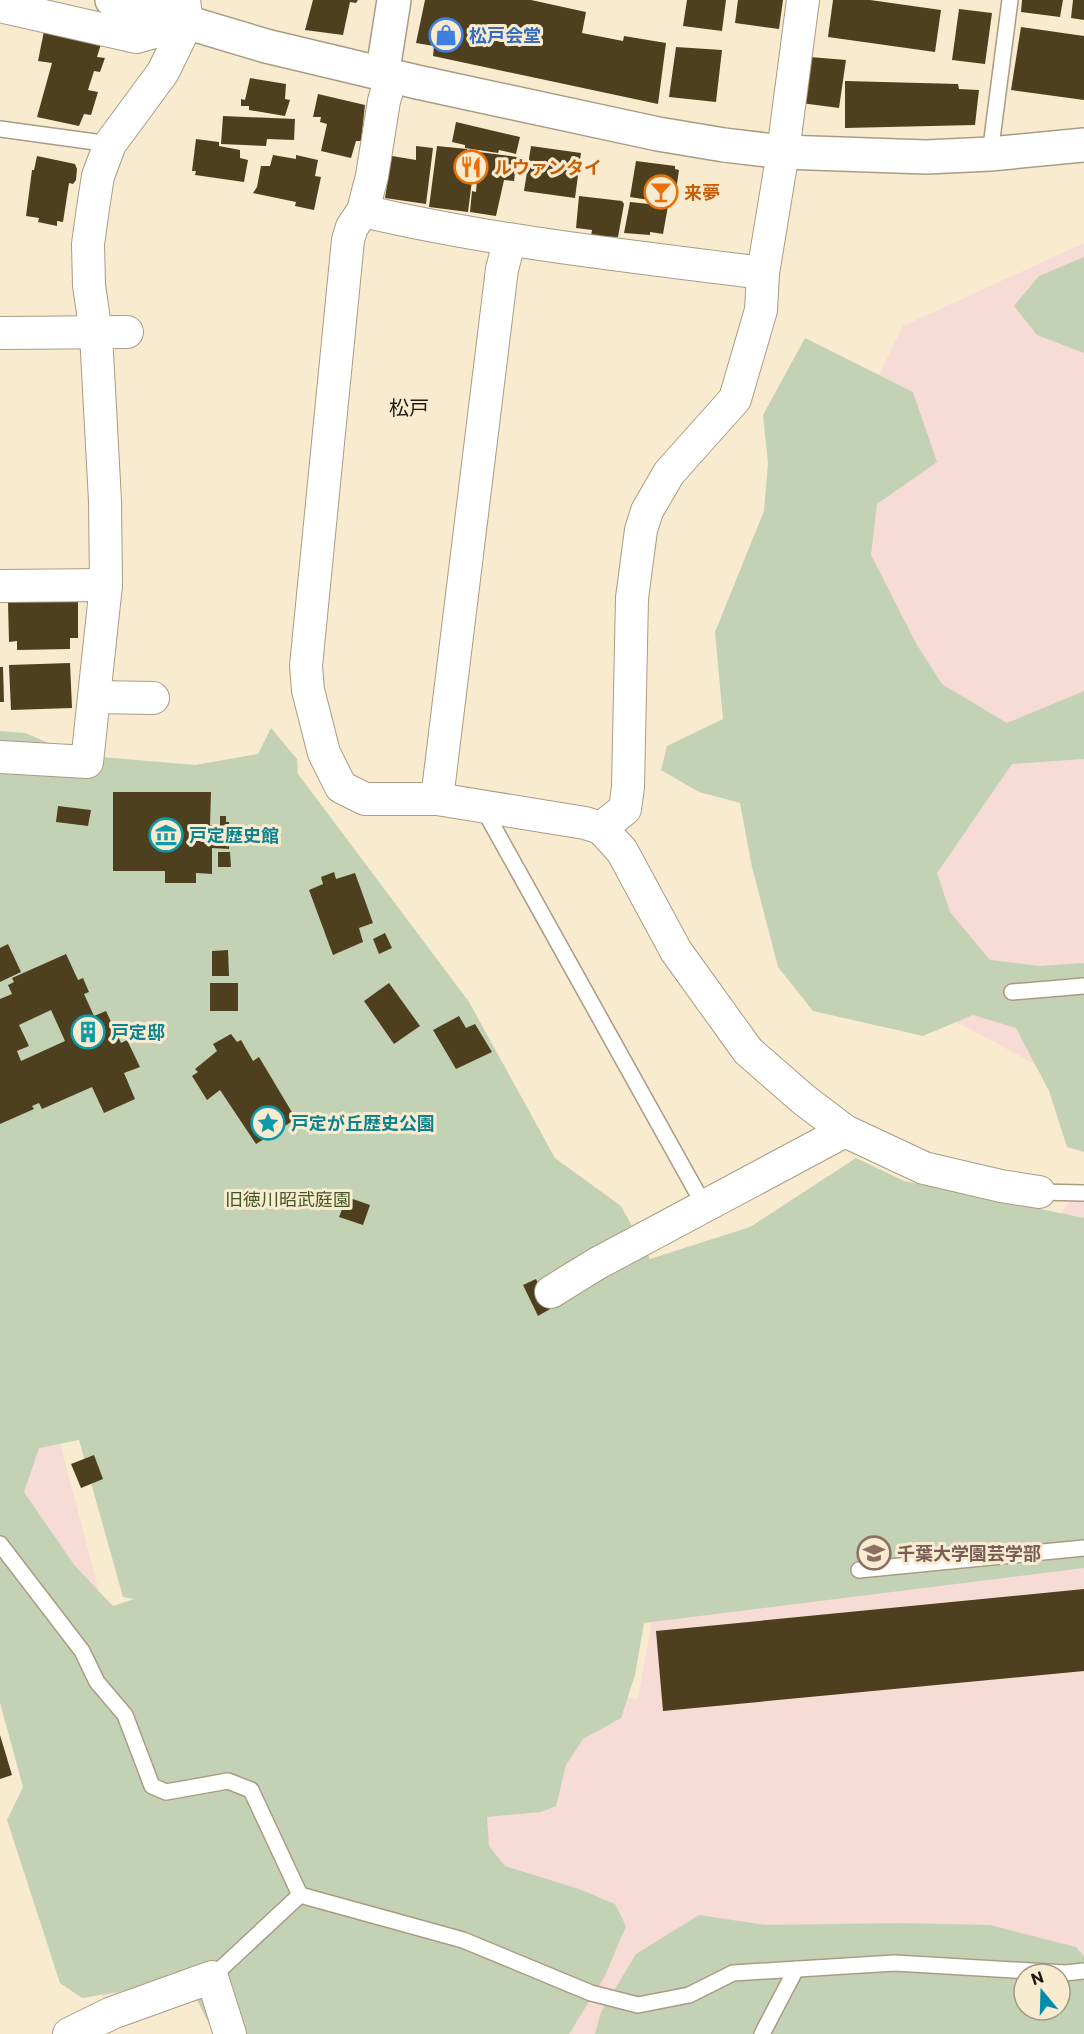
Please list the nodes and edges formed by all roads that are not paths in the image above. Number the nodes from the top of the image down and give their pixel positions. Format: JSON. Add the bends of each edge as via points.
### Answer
{"nodes":[{"id":1,"x":112,"y":0,"type":"edge"},
{"id":2,"x":161,"y":0,"type":"edge"},
{"id":3,"x":394,"y":0,"type":"edge"},
{"id":4,"x":803,"y":0,"type":"edge"},
{"id":5,"x":1010,"y":0,"type":"edge"},
{"id":6,"x":0,"y":6,"type":"edge"},
{"id":7,"x":186,"y":12,"type":"edge"},
{"id":8,"x":387,"y":75,"type":"junction"},
{"id":9,"x":0,"y":129,"type":"edge"},
{"id":10,"x":110,"y":144,"type":"junction"},
{"id":11,"x":1084,"y":145,"type":"edge"},
{"id":12,"x":783,"y":152,"type":"junction"},
{"id":13,"x":990,"y":154,"type":"junction"},
{"id":14,"x":363,"y":211,"type":"junction"},
{"id":15,"x":510,"y":240,"type":"junction"},
{"id":16,"x":763,"y":273,"type":"junction"},
{"id":17,"x":127,"y":332,"type":"dead end"},
{"id":18,"x":0,"y":333,"type":"edge"},
{"id":19,"x":96,"y":334,"type":"junction"},
{"id":20,"x":106,"y":585,"type":"junction"},
{"id":21,"x":0,"y":586,"type":"edge"},
{"id":22,"x":95,"y":697,"type":"junction"},
{"id":23,"x":153,"y":698,"type":"dead end"},
{"id":24,"x":0,"y":757,"type":"edge"},
{"id":25,"x":437,"y":799,"type":"junction"},
{"id":26,"x":483,"y":808,"type":"junction"},
{"id":27,"x":601,"y":828,"type":"junction"},
{"id":28,"x":1084,"y":986,"type":"edge"},
{"id":29,"x":1012,"y":992,"type":"dead end"},
{"id":30,"x":845,"y":1131,"type":"junction"},
{"id":31,"x":1039,"y":1192,"type":"joint"},
{"id":32,"x":1084,"y":1193,"type":"edge"},
{"id":33,"x":705,"y":1207,"type":"junction"},
{"id":34,"x":551,"y":1292,"type":"dead end"},
{"id":35,"x":0,"y":1544,"type":"edge"},
{"id":36,"x":1084,"y":1548,"type":"edge"},
{"id":37,"x":859,"y":1570,"type":"dead end"},
{"id":38,"x":300,"y":1895,"type":"junction"},
{"id":39,"x":796,"y":1969,"type":"junction"},
{"id":40,"x":1084,"y":1971,"type":"edge"},
{"id":41,"x":212,"y":1977,"type":"junction"},
{"id":42,"x":69,"y":2034,"type":"edge"},
{"id":43,"x":230,"y":2034,"type":"edge"},
{"id":44,"x":762,"y":2034,"type":"edge"}],
"edges":[{"from":1,"to":7,"type":"street"},
{"from":2,"to":7,"type":"street"},
{"from":3,"to":8,"type":"street","via":[[383,70]]},
{"from":4,"to":12,"type":"street"},
{"from":5,"to":13,"type":"lane"},
{"from":6,"to":7,"type":"street","via":[[136,37]]},
{"from":7,"to":8,"type":"street","via":[[266,46]]},
{"from":7,"to":10,"type":"street","via":[[163,72]]},
{"from":8,"to":12,"type":"street","via":[[658,134]]},
{"from":8,"to":14,"type":"street","via":[[390,81]]},
{"from":9,"to":10,"type":"lane"},
{"from":10,"to":19,"type":"street","via":[[98,176],[88,244]]},
{"from":11,"to":13,"type":"street"},
{"from":12,"to":13,"type":"street","via":[[926,157]]},
{"from":12,"to":16,"type":"street"},
{"from":14,"to":15,"type":"street"},
{"from":14,"to":25,"type":"street","via":[[348,240],[306,666],[308,690],[324,753],[341,787],[365,799]]},
{"from":15,"to":16,"type":"street"},
{"from":15,"to":25,"type":"street","via":[[502,269]]},
{"from":16,"to":27,"type":"street","via":[[761,310],[735,399],[669,473],[641,530],[632,598],[628,787],[625,809]]},
{"from":17,"to":19,"type":"street"},
{"from":18,"to":19,"type":"street"},
{"from":19,"to":20,"type":"street"},
{"from":20,"to":21,"type":"street"},
{"from":20,"to":22,"type":"street"},
{"from":22,"to":23,"type":"street"},
{"from":22,"to":24,"type":"street","via":[[87,762]]},
{"from":25,"to":26,"type":"street"},
{"from":26,"to":27,"type":"street"},
{"from":26,"to":33,"type":"lane"},
{"from":27,"to":30,"type":"street","via":[[622,851],[676,951],[748,1051]]},
{"from":28,"to":29,"type":"lane"},
{"from":30,"to":31,"type":"street","via":[[924,1168]]},
{"from":30,"to":33,"type":"street"},
{"from":31,"to":32,"type":"lane"},
{"from":33,"to":34,"type":"street"},
{"from":35,"to":38,"type":"lane","via":[[82,1651],[97,1682],[125,1715],[152,1786],[166,1792],[228,1781],[251,1790]]},
{"from":36,"to":37,"type":"lane"},
{"from":38,"to":39,"type":"lane","via":[[463,1940],[591,1993],[638,2005],[689,1995],[733,1973]]},
{"from":38,"to":41,"type":"lane"},
{"from":39,"to":40,"type":"lane","via":[[895,1963]]},
{"from":39,"to":44,"type":"lane"},
{"from":41,"to":42,"type":"street","via":[[112,2013]]},
{"from":41,"to":43,"type":"street"}]}
